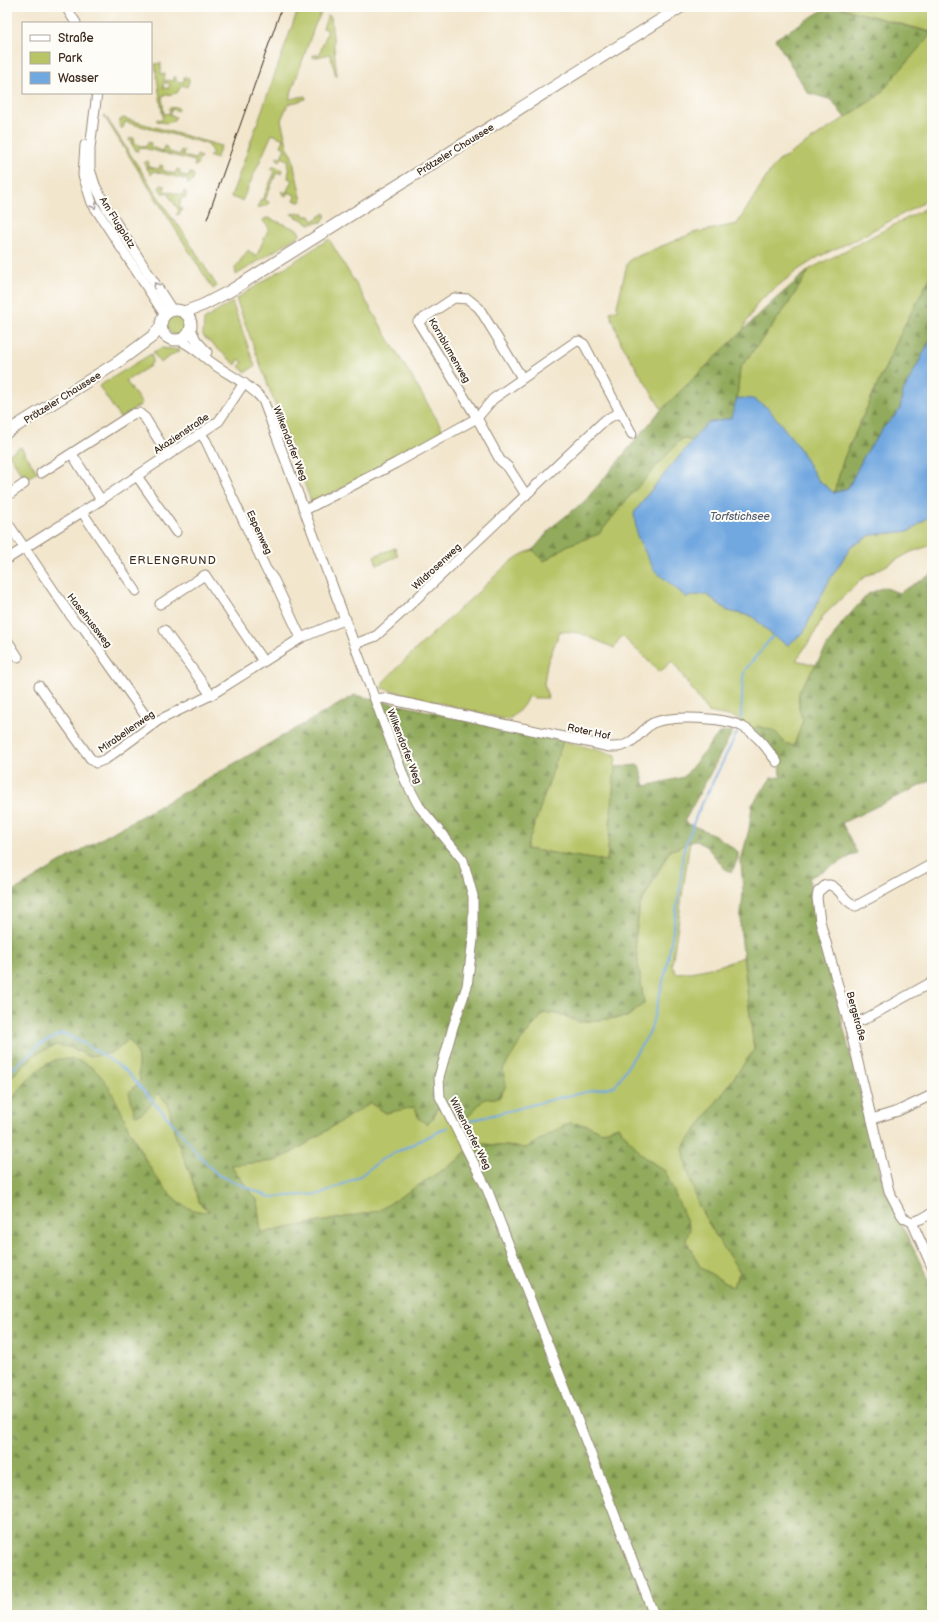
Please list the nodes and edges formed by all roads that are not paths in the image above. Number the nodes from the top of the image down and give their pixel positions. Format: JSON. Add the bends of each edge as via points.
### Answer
{"nodes":[{"id":1,"x":66,"y":7,"type":"edge"},
{"id":2,"x":681,"y":7,"type":"edge"},
{"id":3,"x":668,"y":10,"type":"edge"},
{"id":4,"x":75,"y":22,"type":"edge"},
{"id":5,"x":98,"y":94,"type":"edge"},
{"id":6,"x":230,"y":291,"type":"junction"},
{"id":7,"x":168,"y":312,"type":"junction"},
{"id":8,"x":184,"y":312,"type":"junction"},
{"id":9,"x":161,"y":327,"type":"junction"},
{"id":10,"x":191,"y":327,"type":"junction"},
{"id":11,"x":173,"y":339,"type":"junction"},
{"id":12,"x":118,"y":362,"type":"junction"},
{"id":13,"x":228,"y":372,"type":"junction"},
{"id":14,"x":522,"y":378,"type":"junction"},
{"id":15,"x":244,"y":383,"type":"junction"},
{"id":16,"x":620,"y":412,"type":"junction"},
{"id":17,"x":477,"y":418,"type":"junction"},
{"id":18,"x":7,"y":432,"type":"edge"},
{"id":19,"x":201,"y":434,"type":"junction"},
{"id":20,"x":632,"y":434,"type":"dead end"},
{"id":21,"x":72,"y":454,"type":"junction"},
{"id":22,"x":168,"y":455,"type":"junction"},
{"id":23,"x":41,"y":474,"type":"dead end"},
{"id":24,"x":137,"y":476,"type":"junction"},
{"id":25,"x":24,"y":484,"type":"dead end"},
{"id":26,"x":526,"y":495,"type":"junction"},
{"id":27,"x":7,"y":496,"type":"edge"},
{"id":28,"x":101,"y":500,"type":"junction"},
{"id":29,"x":305,"y":510,"type":"junction"},
{"id":30,"x":82,"y":512,"type":"junction"},
{"id":31,"x":7,"y":522,"type":"edge"},
{"id":32,"x":176,"y":532,"type":"dead end"},
{"id":33,"x":24,"y":548,"type":"junction"},
{"id":34,"x":7,"y":559,"type":"edge"},
{"id":35,"x":136,"y":591,"type":"dead end"},
{"id":36,"x":160,"y":604,"type":"dead end"},
{"id":37,"x":346,"y":619,"type":"junction"},
{"id":38,"x":164,"y":630,"type":"dead end"},
{"id":39,"x":301,"y":638,"type":"junction"},
{"id":40,"x":7,"y":640,"type":"edge"},
{"id":41,"x":355,"y":644,"type":"junction"},
{"id":42,"x":18,"y":657,"type":"dead end"},
{"id":43,"x":263,"y":661,"type":"junction"},
{"id":44,"x":39,"y":686,"type":"dead end"},
{"id":45,"x":211,"y":695,"type":"junction"},
{"id":46,"x":376,"y":699,"type":"junction"},
{"id":47,"x":152,"y":725,"type":"junction"},
{"id":48,"x":777,"y":762,"type":"dead end"},
{"id":49,"x":932,"y":864,"type":"edge"},
{"id":50,"x":932,"y":982,"type":"edge"},
{"id":51,"x":848,"y":1025,"type":"junction"},
{"id":52,"x":932,"y":1095,"type":"edge"},
{"id":53,"x":872,"y":1119,"type":"junction"},
{"id":54,"x":932,"y":1214,"type":"edge"},
{"id":55,"x":912,"y":1222,"type":"junction"},
{"id":56,"x":932,"y":1267,"type":"edge"},
{"id":57,"x":654,"y":1615,"type":"edge"}],
"edges":[{"from":1,"to":4,"type":"street"},
{"from":2,"to":3,"type":"main road","name":"Prötzeler Chaussee"},
{"from":3,"to":6,"type":"main road","name":"Prötzeler Chaussee"},
{"from":5,"to":7,"type":"street","name":"Am Flugplatz","via":[[90,148],[90,169],[95,185]]},
{"from":6,"to":8,"type":"main road","name":"Prötzeler Chaussee"},
{"from":6,"to":10,"type":"main road","name":"Prötzeler Chaussee","via":[[205,310]]},
{"from":7,"to":8,"type":"main road","name":"Prötzeler Chaussee"},
{"from":7,"to":9,"type":"main road","name":"Prötzeler Chaussee","via":[[162,319]]},
{"from":8,"to":10,"type":"main road","via":[[189,317]]},
{"from":9,"to":11,"type":"main road","via":[[163,334]]},
{"from":9,"to":12,"type":"main road","name":"Prötzeler Chaussee"},
{"from":10,"to":11,"type":"main road","name":"Prötzeler Chaussee","via":[[187,336]]},
{"from":10,"to":13,"type":"street","name":"Wilkendorfer Weg","via":[[198,343]]},
{"from":11,"to":12,"type":"main road","name":"Prötzeler Chaussee","via":[[155,343]]},
{"from":11,"to":13,"type":"street","name":"Wilkendorfer Weg","via":[[190,345],[213,364]]},
{"from":12,"to":18,"type":"main road","name":"Prötzeler Chaussee"},
{"from":13,"to":15,"type":"street","name":"Wilkendorfer Weg"},
{"from":14,"to":16,"type":"street","via":[[579,341],[584,344]]},
{"from":14,"to":17,"type":"street","via":[[493,399]]},
{"from":14,"to":17,"type":"street","name":"Kornblumenweg","via":[[479,308],[468,299],[454,298],[418,322]]},
{"from":15,"to":19,"type":"street","name":"Akazienstraße","via":[[219,421]]},
{"from":15,"to":29,"type":"street","name":"Wilkendorfer Weg","via":[[265,403]]},
{"from":16,"to":20,"type":"street"},
{"from":16,"to":26,"type":"street","name":"Wildrosenweg","via":[[605,420]]},
{"from":17,"to":26,"type":"street","via":[[500,460],[508,467]]},
{"from":17,"to":29,"type":"street"},
{"from":19,"to":22,"type":"street","name":"Akazienstraße"},
{"from":19,"to":39,"type":"street","name":"Espenweg"},
{"from":21,"to":22,"type":"street","via":[[133,414],[139,413],[145,418]]},
{"from":21,"to":23,"type":"street"},
{"from":21,"to":28,"type":"street"},
{"from":22,"to":24,"type":"street","name":"Akazienstraße"},
{"from":24,"to":28,"type":"street","name":"Akazienstraße"},
{"from":24,"to":32,"type":"street"},
{"from":25,"to":27,"type":"street"},
{"from":26,"to":41,"type":"street","name":"Wildrosenweg","via":[[381,632]]},
{"from":28,"to":30,"type":"street","name":"Akazienstraße"},
{"from":29,"to":37,"type":"street","name":"Wilkendorfer Weg"},
{"from":30,"to":33,"type":"street","name":"Akazienstraße"},
{"from":30,"to":35,"type":"street"},
{"from":31,"to":33,"type":"street","name":"Haselnussweg"},
{"from":33,"to":34,"type":"street","name":"Akazienstraße"},
{"from":33,"to":47,"type":"street","name":"Haselnussweg","via":[[75,622],[83,627]]},
{"from":36,"to":43,"type":"street","via":[[205,575]]},
{"from":37,"to":39,"type":"street","name":"Mirabellenweg"},
{"from":37,"to":41,"type":"street","name":"Wilkendorfer Weg"},
{"from":38,"to":45,"type":"street"},
{"from":39,"to":43,"type":"street","name":"Mirabellenweg"},
{"from":40,"to":42,"type":"street"},
{"from":41,"to":46,"type":"street","name":"Wilkendorfer Weg"},
{"from":43,"to":45,"type":"street","name":"Mirabellenweg"},
{"from":44,"to":47,"type":"street","name":"Mirabellenweg","via":[[96,763],[106,759]]},
{"from":45,"to":47,"type":"street","name":"Mirabellenweg"},
{"from":46,"to":48,"type":"street","name":"Roter Hof","via":[[383,698],[620,748],[652,723],[703,718],[743,727],[763,744]]},
{"from":46,"to":57,"type":"street","name":"Wilkendorfer Weg","via":[[405,780],[419,806],[463,860],[473,896],[473,940],[467,986],[439,1077],[440,1097],[487,1189]]},
{"from":49,"to":51,"type":"street","name":"Bergstraße","via":[[856,906],[830,885],[826,885],[818,892],[820,921]]},
{"from":50,"to":51,"type":"street","via":[[865,1019]]},
{"from":51,"to":53,"type":"street","name":"Bergstraße"},
{"from":52,"to":53,"type":"street","via":[[898,1111]]},
{"from":53,"to":55,"type":"street","name":"Bergstraße","via":[[889,1191],[901,1214]]},
{"from":54,"to":55,"type":"street"},
{"from":55,"to":56,"type":"street","name":"Bergstraße"}]}
